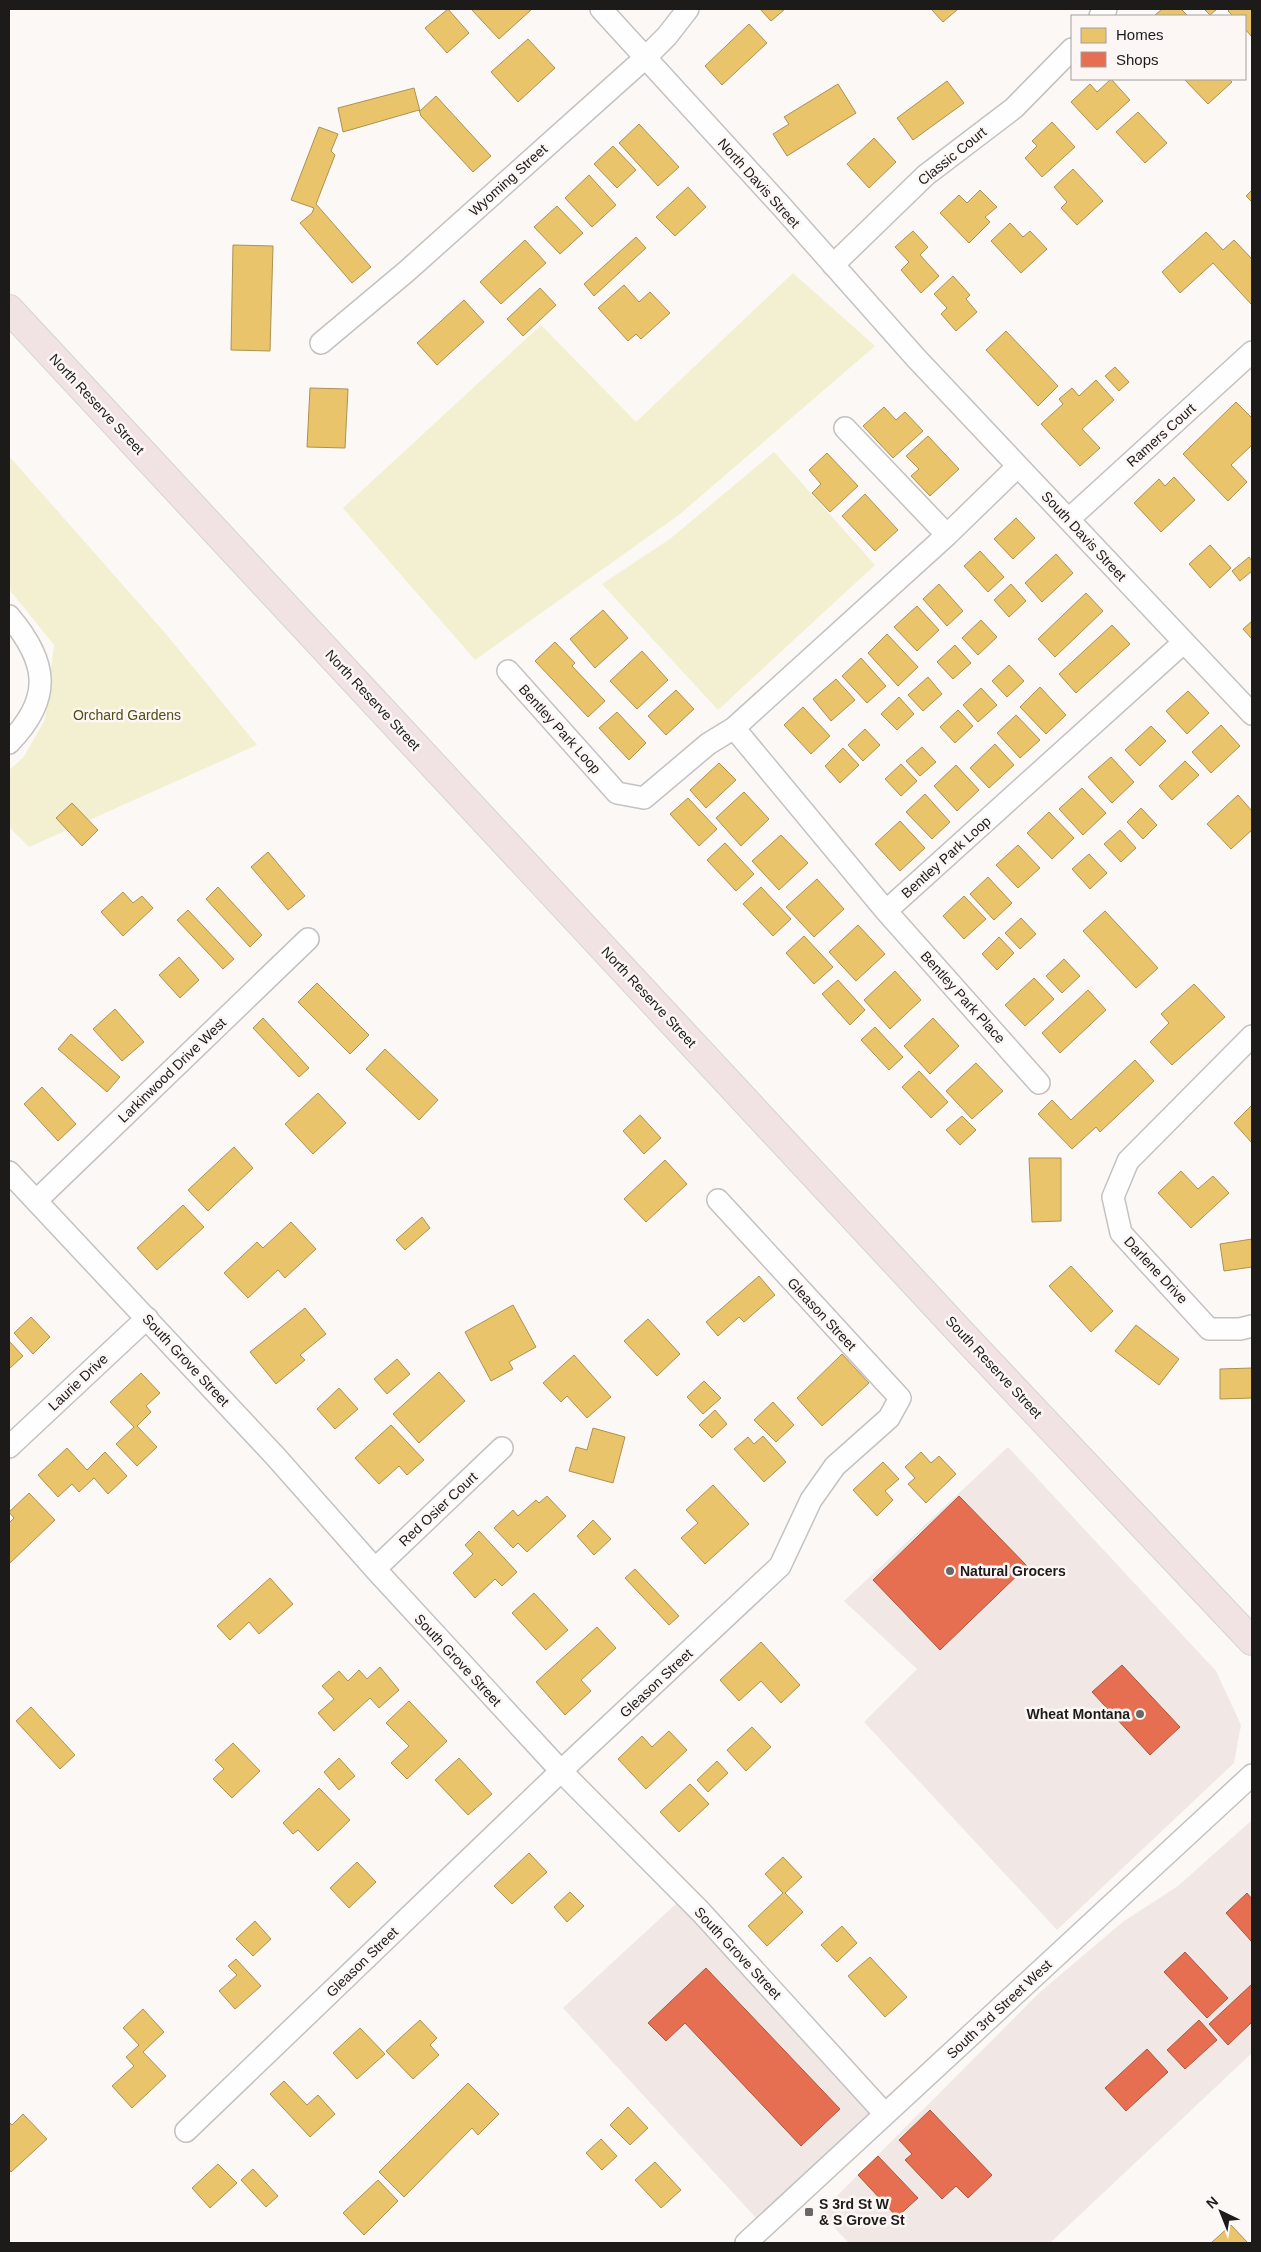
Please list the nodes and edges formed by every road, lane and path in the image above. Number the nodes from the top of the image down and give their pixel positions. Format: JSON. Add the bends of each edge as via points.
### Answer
{"nodes":[{"id":1,"x":601,"y":9,"type":"edge"},
{"id":2,"x":688,"y":9,"type":"edge"},
{"id":3,"x":1071,"y":50,"type":"edge"},
{"id":4,"x":645,"y":58,"type":"junction"},
{"id":5,"x":833,"y":264,"type":"junction"},
{"id":6,"x":9,"y":309,"type":"edge"},
{"id":7,"x":321,"y":344,"type":"dead end"},
{"id":8,"x":1252,"y":352,"type":"edge"},
{"id":9,"x":916,"y":358,"type":"joint"},
{"id":10,"x":845,"y":428,"type":"dead end"},
{"id":11,"x":1018,"y":466,"type":"junction"},
{"id":12,"x":1069,"y":519,"type":"junction"},
{"id":13,"x":947,"y":535,"type":"junction"},
{"id":14,"x":9,"y":616,"type":"edge"},
{"id":15,"x":1184,"y":643,"type":"junction"},
{"id":16,"x":508,"y":671,"type":"dead end"},
{"id":17,"x":1252,"y":714,"type":"edge"},
{"id":18,"x":734,"y":728,"type":"junction"},
{"id":19,"x":9,"y":743,"type":"edge"},
{"id":20,"x":886,"y":911,"type":"junction"},
{"id":21,"x":308,"y":939,"type":"dead end"},
{"id":22,"x":1252,"y":1036,"type":"edge"},
{"id":23,"x":1039,"y":1083,"type":"dead end"},
{"id":24,"x":737,"y":1092,"type":"joint"},
{"id":25,"x":9,"y":1172,"type":"edge"},
{"id":26,"x":718,"y":1200,"type":"dead end"},
{"id":27,"x":36,"y":1201,"type":"junction"},
{"id":28,"x":147,"y":1318,"type":"junction"},
{"id":29,"x":1252,"y":1326,"type":"edge"},
{"id":30,"x":9,"y":1447,"type":"edge"},
{"id":31,"x":502,"y":1448,"type":"dead end"},
{"id":32,"x":375,"y":1569,"type":"junction"},
{"id":33,"x":1252,"y":1641,"type":"edge"},
{"id":34,"x":561,"y":1771,"type":"junction"},
{"id":35,"x":1252,"y":1774,"type":"edge"},
{"id":36,"x":885,"y":2114,"type":"junction"},
{"id":37,"x":186,"y":2131,"type":"dead end"},
{"id":38,"x":746,"y":2243,"type":"edge"}],
"edges":[{"from":1,"to":4,"type":"street","name":"North Davis Street"},
{"from":2,"to":4,"type":"street","name":"Wyoming Street"},
{"from":3,"to":5,"type":"street","name":"Classic Court","via":[[1014,108],[926,175]]},
{"from":4,"to":5,"type":"street","name":"North Davis Street"},
{"from":4,"to":7,"type":"street","name":"Wyoming Street","via":[[400,278]]},
{"from":5,"to":9,"type":"street","name":"North Davis Street"},
{"from":6,"to":24,"type":"highway","name":"North Reserve Street"},
{"from":8,"to":12,"type":"street","name":"Ramers Court"},
{"from":9,"to":11,"type":"street","name":"South Davis Street"},
{"from":10,"to":13,"type":"street"},
{"from":11,"to":12,"type":"street","name":"South Davis Street"},
{"from":11,"to":13,"type":"street","name":"Bentley Park Loop"},
{"from":12,"to":15,"type":"street","name":"South Davis Street"},
{"from":13,"to":18,"type":"street","name":"Bentley Park Loop"},
{"from":14,"to":19,"type":"street","via":[[37,657],[41,678],[36,706]]},
{"from":15,"to":17,"type":"street","name":"South Davis Street"},
{"from":15,"to":20,"type":"street","name":"Bentley Park Loop"},
{"from":16,"to":18,"type":"street","name":"Bentley Park Loop","via":[[617,793],[644,798],[708,744]]},
{"from":18,"to":20,"type":"street"},
{"from":20,"to":23,"type":"street","name":"Bentley Park Place"},
{"from":21,"to":27,"type":"street","name":"Larkinwood Drive West"},
{"from":22,"to":29,"type":"street","name":"Darlene Drive","via":[[1128,1161],[1113,1197],[1121,1233],[1209,1329]]},
{"from":24,"to":33,"type":"highway","name":"South Reserve Street"},
{"from":25,"to":27,"type":"street","name":"South Grove Street"},
{"from":26,"to":34,"type":"street","name":"Gleason Street","via":[[900,1398],[889,1418],[835,1466],[812,1500],[780,1566]]},
{"from":27,"to":28,"type":"street","name":"South Grove Street"},
{"from":28,"to":30,"type":"street","name":"Laurie Drive"},
{"from":28,"to":32,"type":"street","name":"South Grove Street"},
{"from":31,"to":32,"type":"street","name":"Red Osier Court"},
{"from":32,"to":34,"type":"street","name":"South Grove Street"},
{"from":34,"to":36,"type":"street","name":"South Grove Street","via":[[701,1912]]},
{"from":34,"to":37,"type":"street","name":"Gleason Street"},
{"from":35,"to":36,"type":"street","name":"South 3rd Street West"},
{"from":36,"to":38,"type":"street","name":"South 3rd Street West"}]}
